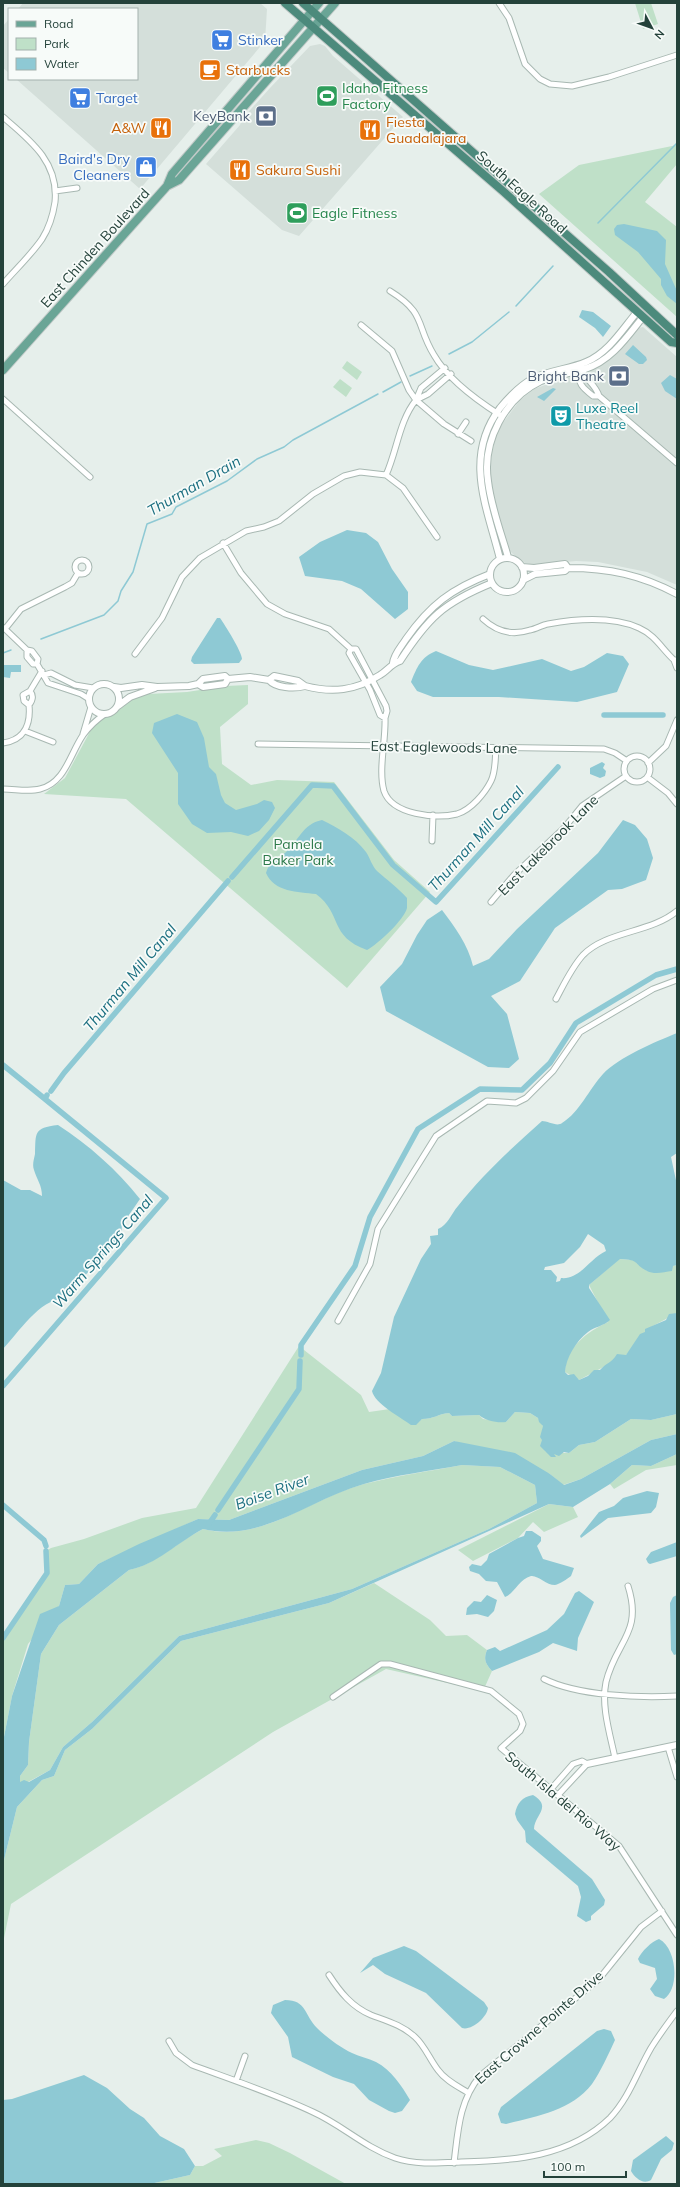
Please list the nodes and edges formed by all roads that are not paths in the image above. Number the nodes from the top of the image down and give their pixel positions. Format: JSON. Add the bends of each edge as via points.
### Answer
{"nodes":[{"id":1,"x":285,"y":3,"type":"edge"},
{"id":2,"x":303,"y":3,"type":"edge"},
{"id":3,"x":319,"y":3,"type":"edge"},
{"id":4,"x":335,"y":3,"type":"edge"},
{"id":5,"x":499,"y":3,"type":"edge"},
{"id":6,"x":312,"y":11,"type":"junction"},
{"id":7,"x":321,"y":19,"type":"junction"},
{"id":8,"x":304,"y":20,"type":"junction"},
{"id":9,"x":314,"y":28,"type":"junction"},
{"id":10,"x":677,"y":55,"type":"edge"},
{"id":11,"x":3,"y":117,"type":"edge"},
{"id":12,"x":216,"y":121,"type":"junction"},
{"id":13,"x":195,"y":163,"type":"junction"},
{"id":14,"x":167,"y":186,"type":"junction"},
{"id":15,"x":77,"y":188,"type":"dead end"},
{"id":16,"x":499,"y":188,"type":"junction"},
{"id":17,"x":55,"y":191,"type":"junction"},
{"id":18,"x":578,"y":246,"type":"junction"},
{"id":19,"x":577,"y":258,"type":"junction"},
{"id":20,"x":3,"y":284,"type":"edge"},
{"id":21,"x":390,"y":291,"type":"dead end"},
{"id":22,"x":640,"y":314,"type":"junction"},
{"id":23,"x":654,"y":314,"type":"junction"},
{"id":24,"x":361,"y":325,"type":"dead end"},
{"id":25,"x":677,"y":336,"type":"edge"},
{"id":26,"x":677,"y":343,"type":"edge"},
{"id":27,"x":580,"y":367,"type":"junction"},
{"id":28,"x":444,"y":368,"type":"junction"},
{"id":29,"x":3,"y":370,"type":"edge"},
{"id":30,"x":451,"y":374,"type":"junction"},
{"id":31,"x":599,"y":396,"type":"junction"},
{"id":32,"x":3,"y":399,"type":"edge"},
{"id":33,"x":416,"y":400,"type":"junction"},
{"id":34,"x":496,"y":413,"type":"junction"},
{"id":35,"x":503,"y":417,"type":"junction"},
{"id":36,"x":466,"y":422,"type":"dead end"},
{"id":37,"x":458,"y":434,"type":"junction"},
{"id":38,"x":471,"y":441,"type":"dead end"},
{"id":39,"x":677,"y":463,"type":"edge"},
{"id":40,"x":386,"y":476,"type":"junction"},
{"id":41,"x":90,"y":477,"type":"dead end"},
{"id":42,"x":437,"y":537,"type":"dead end"},
{"id":43,"x":223,"y":544,"type":"junction"},
{"id":44,"x":508,"y":558,"type":"junction"},
{"id":45,"x":500,"y":559,"type":"junction"},
{"id":46,"x":522,"y":567,"type":"junction"},
{"id":47,"x":568,"y":568,"type":"junction"},
{"id":48,"x":78,"y":573,"type":"dead end"},
{"id":49,"x":490,"y":574,"type":"junction"},
{"id":50,"x":523,"y":580,"type":"junction"},
{"id":51,"x":492,"y":583,"type":"junction"},
{"id":52,"x":677,"y":594,"type":"edge"},
{"id":53,"x":483,"y":619,"type":"dead end"},
{"id":54,"x":4,"y":628,"type":"edge"},
{"id":55,"x":351,"y":649,"type":"junction"},
{"id":56,"x":136,"y":654,"type":"dead end"},
{"id":57,"x":676,"y":660,"type":"edge"},
{"id":58,"x":394,"y":663,"type":"junction"},
{"id":59,"x":677,"y":668,"type":"edge"},
{"id":60,"x":43,"y":673,"type":"junction"},
{"id":61,"x":59,"y":676,"type":"junction"},
{"id":62,"x":373,"y":679,"type":"junction"},
{"id":63,"x":366,"y":683,"type":"junction"},
{"id":64,"x":55,"y":684,"type":"junction"},
{"id":65,"x":114,"y":687,"type":"junction"},
{"id":66,"x":157,"y":687,"type":"junction"},
{"id":67,"x":93,"y":688,"type":"junction"},
{"id":68,"x":89,"y":699,"type":"junction"},
{"id":69,"x":91,"y":706,"type":"junction"},
{"id":70,"x":118,"y":706,"type":"junction"},
{"id":71,"x":105,"y":714,"type":"junction"},
{"id":72,"x":385,"y":718,"type":"junction"},
{"id":73,"x":677,"y":720,"type":"edge"},
{"id":74,"x":25,"y":731,"type":"junction"},
{"id":75,"x":83,"y":735,"type":"junction"},
{"id":76,"x":53,"y":742,"type":"dead end"},
{"id":77,"x":3,"y":743,"type":"edge"},
{"id":78,"x":258,"y":744,"type":"dead end"},
{"id":79,"x":385,"y":746,"type":"junction"},
{"id":80,"x":496,"y":748,"type":"junction"},
{"id":81,"x":627,"y":761,"type":"junction"},
{"id":82,"x":648,"y":763,"type":"junction"},
{"id":83,"x":626,"y":776,"type":"junction"},
{"id":84,"x":647,"y":777,"type":"junction"},
{"id":85,"x":3,"y":788,"type":"edge"},
{"id":86,"x":677,"y":804,"type":"edge"},
{"id":87,"x":433,"y":815,"type":"junction"},
{"id":88,"x":432,"y":841,"type":"dead end"},
{"id":89,"x":491,"y":902,"type":"dead end"},
{"id":90,"x":677,"y":911,"type":"edge"},
{"id":91,"x":677,"y":980,"type":"edge"},
{"id":92,"x":556,"y":999,"type":"dead end"},
{"id":93,"x":338,"y":1321,"type":"dead end"},
{"id":94,"x":628,"y":1586,"type":"dead end"},
{"id":95,"x":544,"y":1679,"type":"dead end"},
{"id":96,"x":605,"y":1694,"type":"junction"},
{"id":97,"x":677,"y":1696,"type":"edge"},
{"id":98,"x":333,"y":1697,"type":"dead end"},
{"id":99,"x":677,"y":1745,"type":"edge"},
{"id":100,"x":668,"y":1747,"type":"junction"},
{"id":101,"x":615,"y":1758,"type":"junction"},
{"id":102,"x":587,"y":1764,"type":"junction"},
{"id":103,"x":677,"y":1777,"type":"edge"},
{"id":104,"x":551,"y":1789,"type":"junction"},
{"id":105,"x":558,"y":1795,"type":"junction"},
{"id":106,"x":662,"y":1911,"type":"junction"},
{"id":107,"x":677,"y":1934,"type":"edge"},
{"id":108,"x":329,"y":1975,"type":"dead end"},
{"id":109,"x":677,"y":2011,"type":"edge"},
{"id":110,"x":169,"y":2041,"type":"dead end"},
{"id":111,"x":245,"y":2056,"type":"dead end"},
{"id":112,"x":236,"y":2082,"type":"junction"},
{"id":113,"x":467,"y":2092,"type":"junction"},
{"id":114,"x":454,"y":2163,"type":"junction"}],
"edges":[{"from":1,"to":8,"type":"highway","name":"South Eagle Road"},
{"from":2,"to":6,"type":"highway","name":"South Eagle Road"},
{"from":3,"to":6,"type":"main road"},
{"from":4,"to":7,"type":"main road","name":"East Chinden Boulevard"},
{"from":5,"to":10,"type":"street","via":[[509,18],[525,64],[540,79],[550,84],[572,86]]},
{"from":6,"to":7,"type":"highway","name":"South Eagle Road"},
{"from":6,"to":8,"type":"main road"},
{"from":7,"to":9,"type":"main road","name":"East Chinden Boulevard"},
{"from":7,"to":18,"type":"highway","name":"South Eagle Road"},
{"from":8,"to":9,"type":"highway","name":"South Eagle Road"},
{"from":8,"to":12,"type":"main road"},
{"from":9,"to":13,"type":"main road","name":"East Chinden Boulevard"},
{"from":9,"to":16,"type":"highway","name":"South Eagle Road"},
{"from":11,"to":17,"type":"street","via":[[44,157],[53,176]]},
{"from":12,"to":13,"type":"main road","via":[[212,134],[194,155]]},
{"from":12,"to":14,"type":"main road","via":[[172,174]]},
{"from":13,"to":14,"type":"main road","name":"East Chinden Boulevard","via":[[179,180]]},
{"from":14,"to":29,"type":"main road","name":"East Chinden Boulevard"},
{"from":15,"to":17,"type":"street"},
{"from":16,"to":18,"type":"highway","via":[[504,188],[567,244]]},
{"from":16,"to":19,"type":"highway","name":"South Eagle Road"},
{"from":17,"to":20,"type":"street","via":[[53,211],[44,234]]},
{"from":18,"to":23,"type":"highway","name":"South Eagle Road"},
{"from":19,"to":22,"type":"highway","name":"South Eagle Road"},
{"from":19,"to":23,"type":"highway","via":[[586,259],[646,312]]},
{"from":21,"to":28,"type":"street","via":[[416,312],[431,350]]},
{"from":22,"to":26,"type":"highway","name":"South Eagle Road","via":[[671,342]]},
{"from":22,"to":27,"type":"street","via":[[606,350]]},
{"from":23,"to":25,"type":"highway","name":"South Eagle Road"},
{"from":24,"to":33,"type":"street","via":[[392,351]]},
{"from":27,"to":31,"type":"street"},
{"from":27,"to":31,"type":"street","via":[[580,384],[593,396]]},
{"from":27,"to":34,"type":"street","via":[[556,369],[532,379],[509,396]]},
{"from":27,"to":35,"type":"street","via":[[525,391],[509,406]]},
{"from":28,"to":30,"type":"street"},
{"from":28,"to":33,"type":"street","via":[[421,388]]},
{"from":30,"to":33,"type":"street","via":[[428,394]]},
{"from":30,"to":34,"type":"street","via":[[476,400]]},
{"from":31,"to":39,"type":"street"},
{"from":32,"to":41,"type":"street"},
{"from":33,"to":37,"type":"street"},
{"from":33,"to":40,"type":"street","via":[[408,410]]},
{"from":34,"to":35,"type":"street"},
{"from":34,"to":45,"type":"street","via":[[483,440],[480,484]]},
{"from":35,"to":44,"type":"street","via":[[497,424],[491,441],[487,463],[488,481]]},
{"from":36,"to":37,"type":"street"},
{"from":37,"to":38,"type":"street"},
{"from":40,"to":42,"type":"street","via":[[403,488]]},
{"from":40,"to":43,"type":"street","via":[[360,472],[344,476],[313,494],[279,521],[246,531]]},
{"from":43,"to":55,"type":"street","via":[[241,573],[267,604],[285,614],[329,630]]},
{"from":43,"to":56,"type":"street","via":[[200,558],[182,577],[162,618]]},
{"from":44,"to":45,"type":"street"},
{"from":44,"to":46,"type":"street","via":[[514,559]]},
{"from":45,"to":49,"type":"street","via":[[493,565]]},
{"from":46,"to":47,"type":"street","via":[[565,564]]},
{"from":46,"to":50,"type":"street"},
{"from":47,"to":50,"type":"street","via":[[565,571],[535,574]]},
{"from":47,"to":52,"type":"street","via":[[610,570],[652,581]]},
{"from":48,"to":54,"type":"street","via":[[72,583],[21,609]]},
{"from":49,"to":51,"type":"street"},
{"from":49,"to":58,"type":"street","via":[[465,584],[436,603],[415,627],[394,657]]},
{"from":50,"to":51,"type":"street","via":[[519,587],[510,591],[499,590]]},
{"from":51,"to":58,"type":"street","via":[[455,599],[442,609],[420,630],[400,661]]},
{"from":53,"to":57,"type":"street","via":[[493,628],[513,633],[546,624],[607,620],[624,623],[654,636]]},
{"from":54,"to":60,"type":"street","via":[[27,650],[32,651]]},
{"from":55,"to":62,"type":"street","via":[[356,649],[359,653]]},
{"from":55,"to":63,"type":"street","via":[[349,653]]},
{"from":57,"to":59,"type":"street"},
{"from":58,"to":62,"type":"street"},
{"from":60,"to":61,"type":"street"},
{"from":60,"to":64,"type":"street","via":[[48,683]]},
{"from":60,"to":74,"type":"street","via":[[30,691],[33,695],[28,705],[29,723]]},
{"from":61,"to":64,"type":"street"},
{"from":61,"to":67,"type":"street","via":[[75,685]]},
{"from":62,"to":63,"type":"street"},
{"from":62,"to":72,"type":"street","via":[[386,706]]},
{"from":63,"to":66,"type":"street","via":[[352,689],[325,691],[304,686],[296,688],[273,684],[269,680],[250,677],[228,679],[225,684],[203,687],[198,684]]},
{"from":63,"to":72,"type":"street","via":[[380,715]]},
{"from":64,"to":68,"type":"street"},
{"from":65,"to":66,"type":"street"},
{"from":65,"to":67,"type":"street","via":[[106,684]]},
{"from":65,"to":70,"type":"street","via":[[119,696]]},
{"from":66,"to":70,"type":"street","via":[[130,697]]},
{"from":67,"to":68,"type":"street"},
{"from":68,"to":69,"type":"street"},
{"from":69,"to":71,"type":"street","via":[[95,711]]},
{"from":69,"to":75,"type":"street"},
{"from":70,"to":71,"type":"street"},
{"from":71,"to":75,"type":"street","via":[[95,720]]},
{"from":72,"to":79,"type":"street"},
{"from":73,"to":82,"type":"street","via":[[666,746]]},
{"from":74,"to":76,"type":"street"},
{"from":74,"to":77,"type":"street","via":[[12,741]]},
{"from":75,"to":85,"type":"street","via":[[62,774],[49,785],[30,790]]},
{"from":78,"to":79,"type":"street","name":"East Eaglewoods Lane"},
{"from":79,"to":80,"type":"street","name":"East Eaglewoods Lane"},
{"from":79,"to":87,"type":"street","via":[[382,766],[384,791],[390,801],[411,813]]},
{"from":80,"to":81,"type":"street","name":"East Eaglewoods Lane","via":[[604,749],[616,753]]},
{"from":80,"to":87,"type":"street","via":[[494,774],[478,799],[458,814]]},
{"from":81,"to":82,"type":"street","via":[[638,757]]},
{"from":81,"to":83,"type":"street","via":[[624,768]]},
{"from":82,"to":84,"type":"street","via":[[650,770]]},
{"from":83,"to":84,"type":"street","via":[[636,782]]},
{"from":83,"to":89,"type":"street","name":"East Lakebrook Lane","via":[[582,806],[557,836],[514,875]]},
{"from":84,"to":86,"type":"street","via":[[668,793]]},
{"from":87,"to":88,"type":"street"},
{"from":90,"to":92,"type":"street","via":[[655,924],[596,945],[584,954]]},
{"from":91,"to":93,"type":"street","via":[[653,989],[585,1029],[572,1041],[553,1072],[526,1098],[516,1103],[488,1101],[436,1136],[381,1224],[370,1264]]},
{"from":94,"to":96,"type":"street","via":[[634,1610],[632,1622],[610,1670]]},
{"from":95,"to":96,"type":"street","via":[[563,1686]]},
{"from":96,"to":97,"type":"street"},
{"from":96,"to":101,"type":"street"},
{"from":98,"to":104,"type":"street","name":"South Isla del Rio Way","via":[[381,1664],[390,1664],[491,1691],[519,1714],[523,1724],[520,1731],[501,1748]]},
{"from":99,"to":100,"type":"street"},
{"from":100,"to":101,"type":"street"},
{"from":100,"to":103,"type":"street"},
{"from":101,"to":102,"type":"street"},
{"from":102,"to":104,"type":"street","via":[[582,1761],[573,1764]]},
{"from":102,"to":105,"type":"street"},
{"from":104,"to":105,"type":"street","name":"South Isla del Rio Way"},
{"from":105,"to":106,"type":"street","name":"South Isla del Rio Way","via":[[620,1846]]},
{"from":106,"to":107,"type":"street","name":"South Isla del Rio Way"},
{"from":106,"to":113,"type":"street","name":"East Crowne Pointe Drive","via":[[641,1927],[599,1979],[480,2076]]},
{"from":108,"to":113,"type":"street","via":[[340,1993],[355,2006],[400,2026],[416,2037],[439,2072]]},
{"from":109,"to":114,"type":"street","via":[[652,2047],[621,2105],[590,2133],[570,2144],[526,2158]]},
{"from":110,"to":112,"type":"street","via":[[176,2053],[192,2066]]},
{"from":111,"to":112,"type":"street"},
{"from":112,"to":114,"type":"street","via":[[314,2112],[362,2144],[394,2158],[424,2163]]},
{"from":113,"to":114,"type":"street","name":"East Crowne Pointe Drive","via":[[461,2111]]}]}
